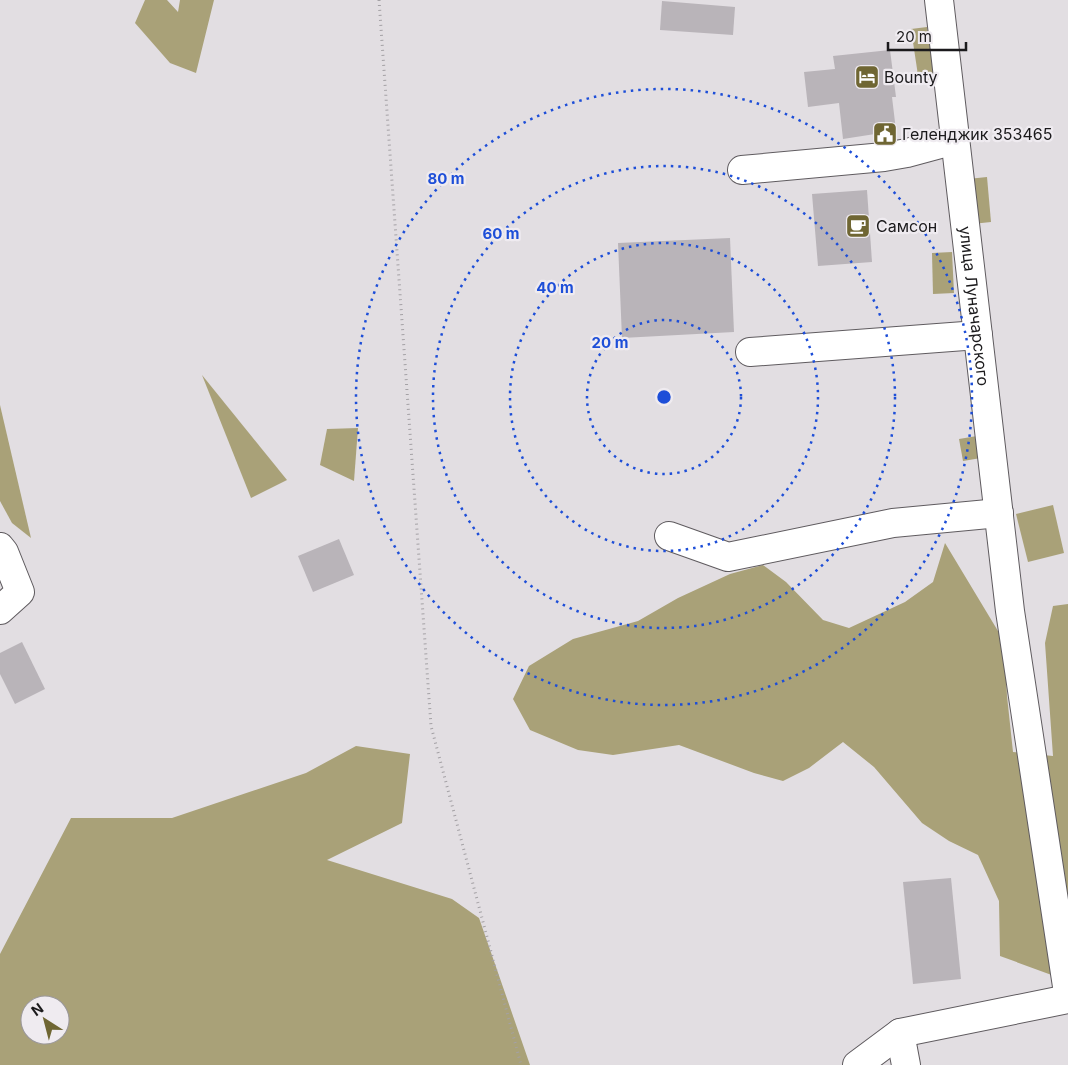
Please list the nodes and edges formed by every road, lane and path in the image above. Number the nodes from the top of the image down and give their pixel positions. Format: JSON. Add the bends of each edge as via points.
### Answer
{"nodes":[{"id":1,"x":379,"y":0,"type":"edge"},
{"id":2,"x":939,"y":0,"type":"edge"},
{"id":3,"x":955,"y":140,"type":"junction"},
{"id":4,"x":742,"y":170,"type":"dead end"},
{"id":5,"x":978,"y":335,"type":"junction"},
{"id":6,"x":750,"y":352,"type":"dead end"},
{"id":7,"x":999,"y":513,"type":"junction"},
{"id":8,"x":670,"y":536,"type":"dead end"},
{"id":9,"x":0,"y":547,"type":"edge"},
{"id":10,"x":0,"y":610,"type":"edge"},
{"id":11,"x":1068,"y":992,"type":"edge"},
{"id":12,"x":1068,"y":999,"type":"edge"},
{"id":13,"x":900,"y":1033,"type":"junction"},
{"id":14,"x":521,"y":1065,"type":"edge"},
{"id":15,"x":857,"y":1065,"type":"edge"},
{"id":16,"x":906,"y":1065,"type":"edge"}],
"edges":[{"from":1,"to":14,"type":"path","via":[[431,726]]},
{"from":2,"to":3,"type":"street","name":"улица Луначарского"},
{"from":3,"to":4,"type":"street","via":[[884,158]]},
{"from":3,"to":5,"type":"street","name":"улица Луначарского"},
{"from":5,"to":6,"type":"street"},
{"from":5,"to":7,"type":"street","name":"улица Луначарского"},
{"from":7,"to":8,"type":"street","via":[[893,524],[728,557]]},
{"from":7,"to":11,"type":"street","name":"улица Луначарского","via":[[1010,611]]},
{"from":9,"to":10,"type":"street","via":[[20,592]]},
{"from":12,"to":13,"type":"street"},
{"from":13,"to":15,"type":"street"},
{"from":13,"to":16,"type":"street"}]}
